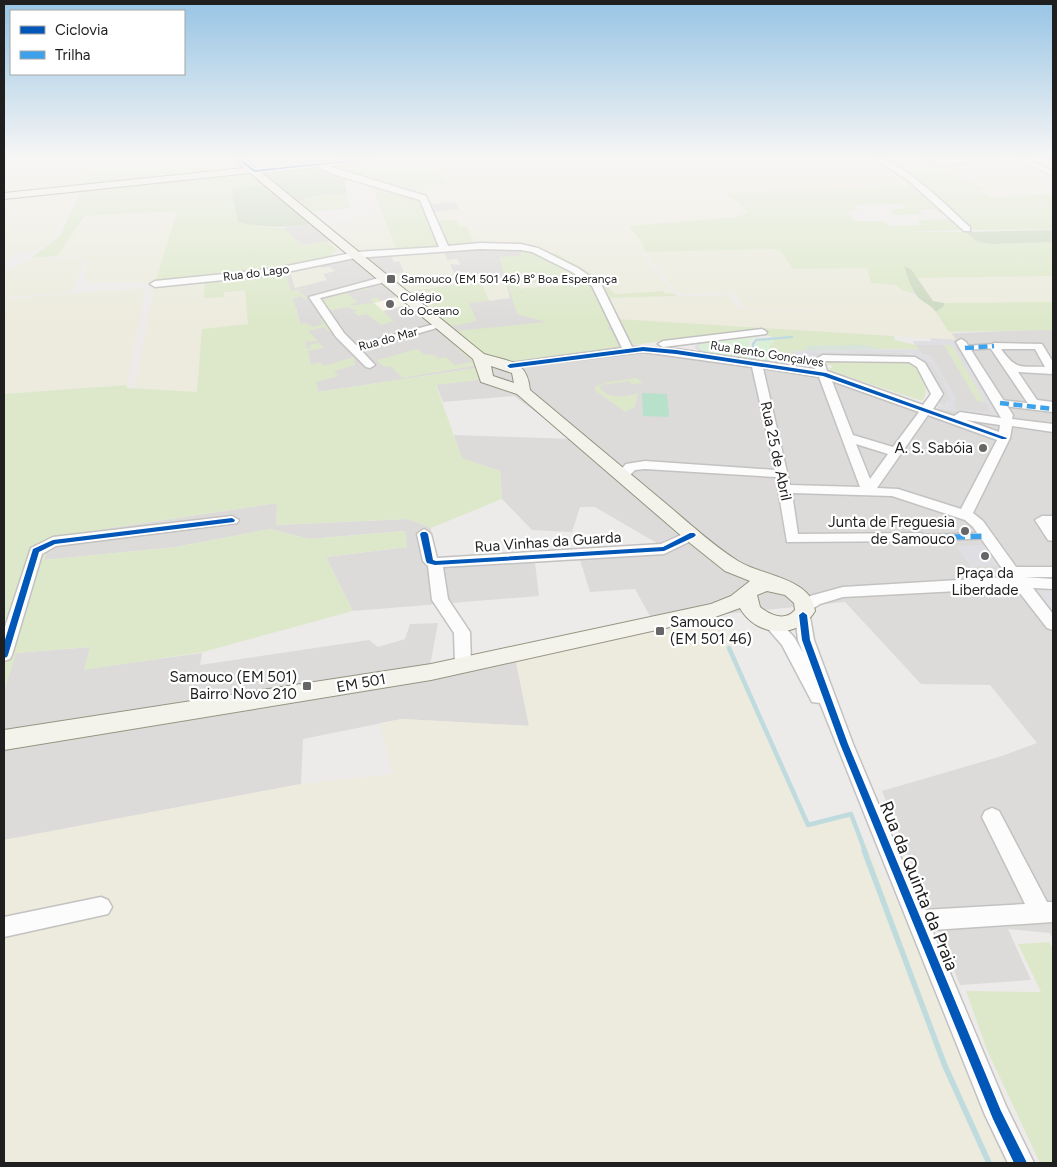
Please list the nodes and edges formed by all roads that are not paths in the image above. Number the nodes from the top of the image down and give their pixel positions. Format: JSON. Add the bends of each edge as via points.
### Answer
{"nodes":[{"id":1,"x":306,"y":213,"type":"edge"},
{"id":2,"x":429,"y":213,"type":"edge"},
{"id":3,"x":951,"y":213,"type":"edge"},
{"id":4,"x":968,"y":229,"type":"dead end"},
{"id":5,"x":444,"y":248,"type":"junction"},
{"id":6,"x":357,"y":255,"type":"junction"},
{"id":7,"x":386,"y":279,"type":"junction"},
{"id":8,"x":155,"y":284,"type":"dead end"},
{"id":9,"x":442,"y":325,"type":"junction"},
{"id":10,"x":762,"y":332,"type":"dead end"},
{"id":11,"x":690,"y":340,"type":"junction"},
{"id":12,"x":963,"y":345,"type":"joint"},
{"id":13,"x":994,"y":346,"type":"junction"},
{"id":14,"x":1038,"y":346,"type":"junction"},
{"id":15,"x":1053,"y":346,"type":"edge"},
{"id":16,"x":354,"y":349,"type":"junction"},
{"id":17,"x":628,"y":350,"type":"junction"},
{"id":18,"x":655,"y":350,"type":"junction"},
{"id":19,"x":694,"y":354,"type":"junction"},
{"id":20,"x":479,"y":357,"type":"junction"},
{"id":21,"x":757,"y":364,"type":"junction"},
{"id":22,"x":370,"y":365,"type":"dead end"},
{"id":23,"x":1008,"y":366,"type":"junction"},
{"id":24,"x":486,"y":371,"type":"junction"},
{"id":25,"x":1053,"y":371,"type":"edge"},
{"id":26,"x":823,"y":374,"type":"junction"},
{"id":27,"x":516,"y":375,"type":"junction"},
{"id":28,"x":1000,"y":403,"type":"junction"},
{"id":29,"x":1053,"y":405,"type":"edge"},
{"id":30,"x":1053,"y":410,"type":"edge"},
{"id":31,"x":929,"y":411,"type":"junction"},
{"id":32,"x":1006,"y":421,"type":"junction"},
{"id":33,"x":1053,"y":428,"type":"edge"},
{"id":34,"x":847,"y":437,"type":"junction"},
{"id":35,"x":1004,"y":438,"type":"junction"},
{"id":36,"x":896,"y":452,"type":"junction"},
{"id":37,"x":782,"y":474,"type":"junction"},
{"id":38,"x":622,"y":475,"type":"junction"},
{"id":39,"x":785,"y":489,"type":"junction"},
{"id":40,"x":868,"y":491,"type":"junction"},
{"id":41,"x":965,"y":514,"type":"junction"},
{"id":42,"x":232,"y":520,"type":"dead end"},
{"id":43,"x":1053,"y":520,"type":"edge"},
{"id":44,"x":424,"y":534,"type":"dead end"},
{"id":45,"x":692,"y":535,"type":"junction"},
{"id":46,"x":987,"y":536,"type":"junction"},
{"id":47,"x":1053,"y":536,"type":"edge"},
{"id":48,"x":921,"y":538,"type":"joint"},
{"id":49,"x":435,"y":563,"type":"junction"},
{"id":50,"x":732,"y":566,"type":"junction"},
{"id":51,"x":1053,"y":572,"type":"edge"},
{"id":52,"x":1016,"y":577,"type":"junction"},
{"id":53,"x":775,"y":584,"type":"junction"},
{"id":54,"x":1053,"y":584,"type":"edge"},
{"id":55,"x":748,"y":593,"type":"junction"},
{"id":56,"x":715,"y":610,"type":"junction"},
{"id":57,"x":804,"y":611,"type":"junction"},
{"id":58,"x":764,"y":620,"type":"junction"},
{"id":59,"x":1053,"y":624,"type":"edge"},
{"id":60,"x":4,"y":656,"type":"edge"},
{"id":61,"x":463,"y":666,"type":"junction"},
{"id":62,"x":4,"y":740,"type":"edge"},
{"id":63,"x":844,"y":744,"type":"junction"},
{"id":64,"x":992,"y":817,"type":"dead end"},
{"id":65,"x":102,"y":907,"type":"dead end"},
{"id":66,"x":1047,"y":912,"type":"edge"},
{"id":67,"x":917,"y":922,"type":"junction"},
{"id":68,"x":4,"y":928,"type":"edge"},
{"id":69,"x":1021,"y":1163,"type":"edge"}],
"edges":[{"from":1,"to":6,"type":"main road"},
{"from":2,"to":5,"type":"street"},
{"from":3,"to":4,"type":"street"},
{"from":5,"to":6,"type":"street","name":"Rua do Lago"},
{"from":5,"to":17,"type":"street","name":"Rua do Lago","via":[[521,247],[542,253],[575,270],[596,284]]},
{"from":6,"to":7,"type":"main road"},
{"from":6,"to":8,"type":"street","name":"Rua do Lago","via":[[272,272]]},
{"from":7,"to":9,"type":"main road"},
{"from":7,"to":16,"type":"street","name":"Rua do Mar","via":[[314,297],[340,335]]},
{"from":9,"to":16,"type":"street","name":"Rua do Mar"},
{"from":9,"to":20,"type":"main road"},
{"from":10,"to":11,"type":"street"},
{"from":11,"to":18,"type":"street","via":[[655,346]]},
{"from":11,"to":19,"type":"street","via":[[688,346]]},
{"from":12,"to":13,"type":"street"},
{"from":12,"to":28,"type":"street"},
{"from":13,"to":14,"type":"street"},
{"from":13,"to":23,"type":"street"},
{"from":14,"to":15,"type":"street"},
{"from":14,"to":25,"type":"street"},
{"from":16,"to":22,"type":"street"},
{"from":17,"to":18,"type":"street","name":"Rua Bento Gonçalves"},
{"from":17,"to":27,"type":"street","name":"Rua Bento Gonçalves","via":[[548,363]]},
{"from":18,"to":19,"type":"street","name":"Rua Bento Gonçalves"},
{"from":19,"to":21,"type":"street","name":"Rua Bento Gonçalves"},
{"from":20,"to":24,"type":"main road"},
{"from":20,"to":27,"type":"main road"},
{"from":21,"to":26,"type":"street","name":"Rua Bento Gonçalves"},
{"from":21,"to":37,"type":"street","name":"Rua 25 de Abril"},
{"from":23,"to":25,"type":"street"},
{"from":23,"to":29,"type":"street","via":[[1033,402]]},
{"from":24,"to":27,"type":"main road","via":[[495,366]]},
{"from":24,"to":27,"type":"main road","via":[[486,379],[499,384]]},
{"from":26,"to":31,"type":"street","name":"Rua Bento Gonçalves"},
{"from":26,"to":31,"type":"street","via":[[818,360],[823,358],[912,359],[921,365],[937,394]]},
{"from":26,"to":34,"type":"street"},
{"from":27,"to":38,"type":"main road"},
{"from":28,"to":30,"type":"street"},
{"from":28,"to":32,"type":"street","via":[[1007,415]]},
{"from":31,"to":32,"type":"street","name":"Rua Bento Gonçalves"},
{"from":31,"to":35,"type":"street","name":"Rua Bento Gonçalves"},
{"from":31,"to":36,"type":"street"},
{"from":32,"to":33,"type":"street","name":"Rua Bento Gonçalves"},
{"from":32,"to":35,"type":"street"},
{"from":34,"to":36,"type":"street"},
{"from":34,"to":40,"type":"street"},
{"from":35,"to":41,"type":"street"},
{"from":36,"to":40,"type":"street"},
{"from":37,"to":38,"type":"street","via":[[665,468],[641,475]]},
{"from":37,"to":39,"type":"street","name":"Rua 25 de Abril"},
{"from":38,"to":45,"type":"main road"},
{"from":39,"to":40,"type":"street"},
{"from":39,"to":48,"type":"street","name":"Rua 25 de Abril","via":[[792,539]]},
{"from":40,"to":41,"type":"street","via":[[900,493]]},
{"from":41,"to":46,"type":"street","via":[[975,520]]},
{"from":42,"to":60,"type":"street","via":[[53,542],[36,551]]},
{"from":43,"to":47,"type":"street","via":[[1042,520]]},
{"from":44,"to":49,"type":"street","via":[[430,561]]},
{"from":45,"to":49,"type":"street","name":"Rua Vinhas da Guarda","via":[[664,549]]},
{"from":45,"to":50,"type":"main road"},
{"from":46,"to":48,"type":"street"},
{"from":46,"to":52,"type":"street"},
{"from":49,"to":61,"type":"street","via":[[440,600],[462,632]]},
{"from":50,"to":53,"type":"main road"},
{"from":50,"to":55,"type":"main road"},
{"from":51,"to":52,"type":"street"},
{"from":52,"to":54,"type":"street"},
{"from":52,"to":57,"type":"street","via":[[1001,582],[842,592],[815,600]]},
{"from":52,"to":59,"type":"street"},
{"from":53,"to":55,"type":"main road","number":"EM 501","via":[[760,585]]},
{"from":53,"to":57,"type":"main road","via":[[792,590],[804,601]]},
{"from":55,"to":56,"type":"main road","number":"EM 501","via":[[738,601]]},
{"from":55,"to":58,"type":"main road","via":[[748,606]]},
{"from":56,"to":58,"type":"main road","number":"EM 501"},
{"from":56,"to":61,"type":"main road","name":"EM 501","number":"EM 501"},
{"from":57,"to":58,"type":"main road","number":"EM 501","via":[[794,622]]},
{"from":57,"to":63,"type":"street","name":"Rua da Quinta da Praia","via":[[806,640]]},
{"from":58,"to":63,"type":"street","name":"Rua da Quinta da Praia","via":[[788,641]]},
{"from":61,"to":62,"type":"main road","name":"EM 501","number":"EM 501"},
{"from":63,"to":67,"type":"street","name":"Rua da Quinta da Praia"},
{"from":64,"to":66,"type":"street"},
{"from":65,"to":68,"type":"street"},
{"from":66,"to":67,"type":"street"},
{"from":67,"to":69,"type":"street","name":"Rua da Quinta da Praia"}]}
